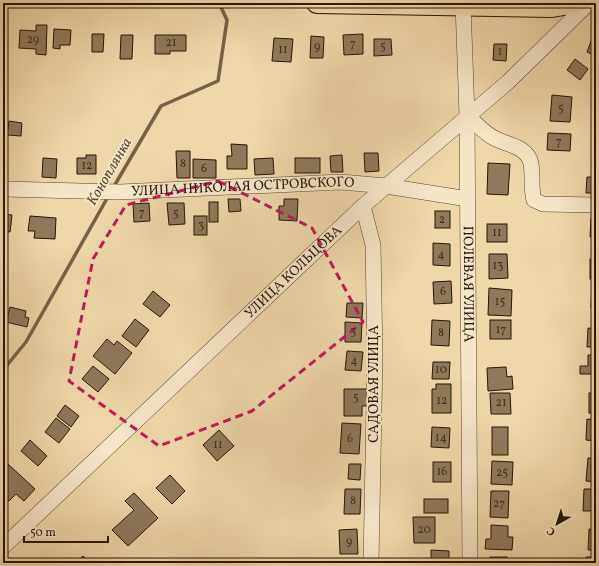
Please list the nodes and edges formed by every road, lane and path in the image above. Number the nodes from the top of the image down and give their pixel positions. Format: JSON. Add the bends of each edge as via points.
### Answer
{"nodes":[{"id":1,"x":317,"y":3,"type":"edge"},
{"id":2,"x":576,"y":3,"type":"edge"},
{"id":3,"x":589,"y":3,"type":"edge"},
{"id":4,"x":463,"y":4,"type":"edge"},
{"id":5,"x":467,"y":116,"type":"junction"},
{"id":6,"x":386,"y":186,"type":"junction"},
{"id":7,"x":3,"y":189,"type":"edge"},
{"id":8,"x":468,"y":199,"type":"junction"},
{"id":9,"x":596,"y":205,"type":"edge"},
{"id":10,"x":363,"y":206,"type":"junction"},
{"id":11,"x":3,"y":547,"type":"edge"},
{"id":12,"x":371,"y":563,"type":"edge"},
{"id":13,"x":470,"y":563,"type":"edge"}],
"edges":[{"from":1,"to":4,"type":"main road"},
{"from":2,"to":4,"type":"main road","via":[[552,7]]},
{"from":3,"to":5,"type":"street","name":"УЛИЦА КОЛЬЦОВА","via":[[508,82]]},
{"from":4,"to":5,"type":"street","name":"ПОЛЕВАЯ УЛИЦА"},
{"from":5,"to":6,"type":"street","name":"УЛИЦА КОЛЬЦОВА"},
{"from":5,"to":8,"type":"street","name":"ПОЛЕВАЯ УЛИЦА"},
{"from":5,"to":9,"type":"street","via":[[493,138],[527,153],[531,161],[531,190],[534,200],[543,204]]},
{"from":6,"to":7,"type":"street","name":"УЛИЦА НИКОЛАЯ ОСТРОВСКОГО","via":[[341,182],[120,192]]},
{"from":6,"to":8,"type":"street","name":"УЛИЦА НИКОЛАЯ ОСТРОВСКОГО"},
{"from":6,"to":10,"type":"street","name":"УЛИЦА КОЛЬЦОВА"},
{"from":8,"to":13,"type":"street","name":"ПОЛЕВАЯ УЛИЦА"},
{"from":10,"to":11,"type":"street","name":"УЛИЦА КОЛЬЦОВА"},
{"from":10,"to":12,"type":"street","name":"САДОВАЯ УЛИЦА","via":[[373,245],[376,356]]}]}
